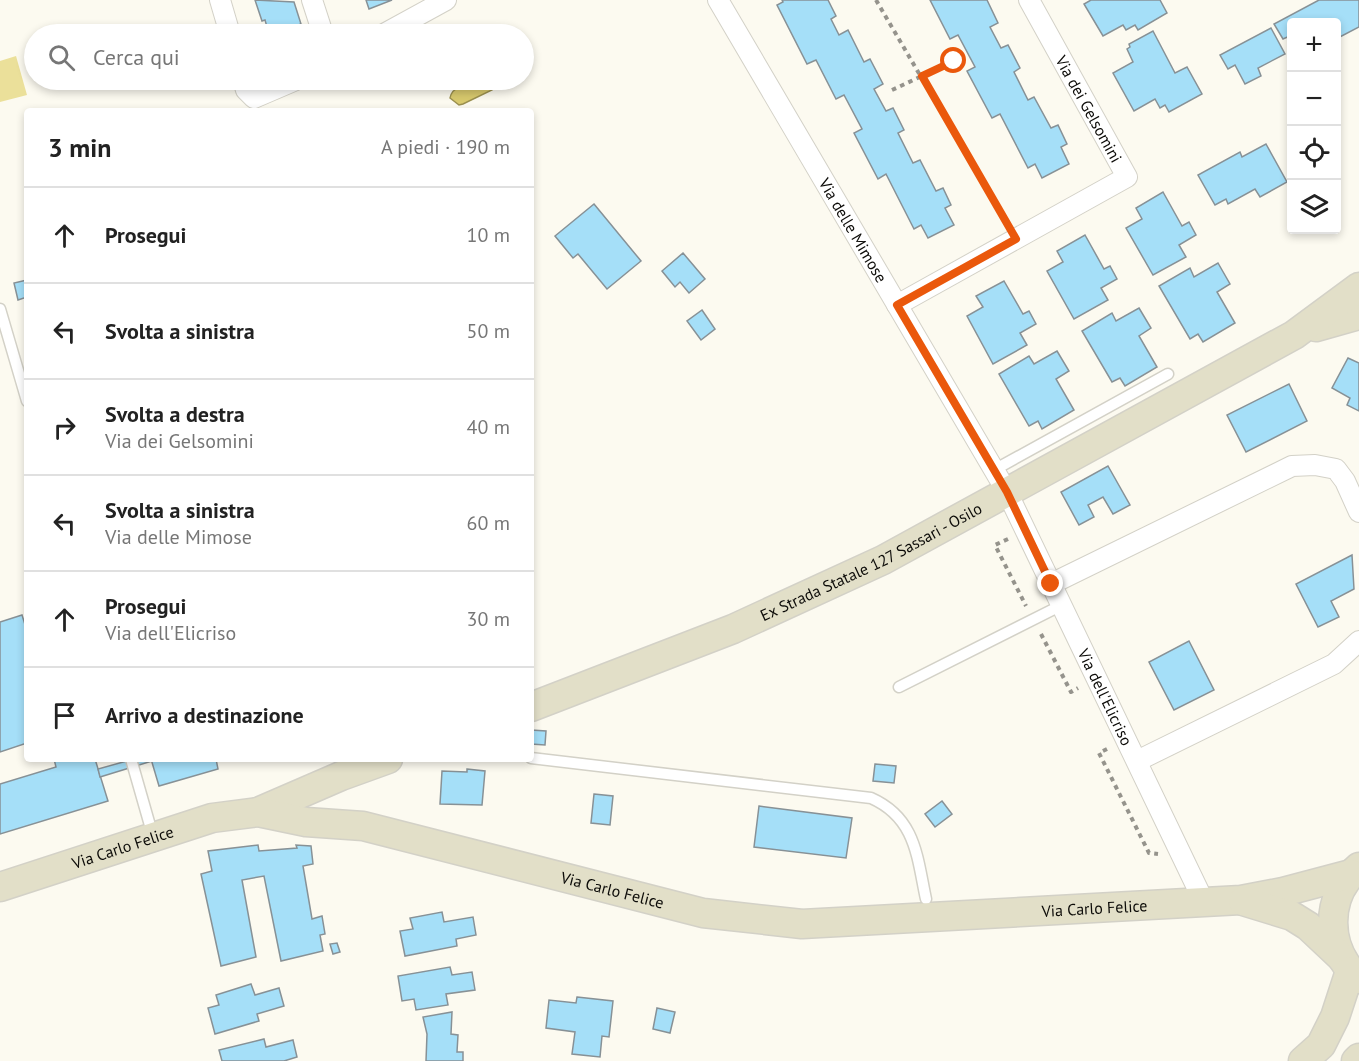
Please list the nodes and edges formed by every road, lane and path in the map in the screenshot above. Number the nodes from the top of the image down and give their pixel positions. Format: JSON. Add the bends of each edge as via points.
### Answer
{"nodes":[{"id":1,"x":220,"y":0,"type":"edge"},
{"id":2,"x":312,"y":0,"type":"edge"},
{"id":3,"x":718,"y":0,"type":"edge"},
{"id":4,"x":876,"y":0,"type":"edge"},
{"id":5,"x":1029,"y":0,"type":"edge"},
{"id":6,"x":440,"y":1,"type":"edge"},
{"id":7,"x":227,"y":24,"type":"edge"},
{"id":8,"x":320,"y":24,"type":"edge"},
{"id":9,"x":401,"y":24,"type":"edge"},
{"id":10,"x":954,"y":61,"type":"dead end"},
{"id":11,"x":922,"y":76,"type":"junction"},
{"id":12,"x":246,"y":90,"type":"edge"},
{"id":13,"x":273,"y":90,"type":"edge"},
{"id":14,"x":892,"y":90,"type":"dead end"},
{"id":15,"x":1016,"y":239,"type":"junction"},
{"id":16,"x":1359,"y":287,"type":"edge"},
{"id":17,"x":897,"y":305,"type":"junction"},
{"id":18,"x":0,"y":309,"type":"edge"},
{"id":19,"x":1359,"y":315,"type":"edge"},
{"id":20,"x":1294,"y":335,"type":"junction"},
{"id":21,"x":1168,"y":374,"type":"dead end"},
{"id":22,"x":24,"y":391,"type":"edge"},
{"id":23,"x":1001,"y":481,"type":"junction"},
{"id":24,"x":1359,"y":513,"type":"edge"},
{"id":25,"x":1014,"y":536,"type":"dead end"},
{"id":26,"x":1051,"y":584,"type":"junction"},
{"id":27,"x":1062,"y":605,"type":"junction"},
{"id":28,"x":1033,"y":620,"type":"junction"},
{"id":29,"x":1359,"y":641,"type":"edge"},
{"id":30,"x":1084,"y":684,"type":"dead end"},
{"id":31,"x":899,"y":687,"type":"dead end"},
{"id":32,"x":534,"y":706,"type":"edge"},
{"id":33,"x":1116,"y":744,"type":"dead end"},
{"id":34,"x":534,"y":758,"type":"edge"},
{"id":35,"x":1137,"y":761,"type":"junction"},
{"id":36,"x":132,"y":762,"type":"edge"},
{"id":37,"x":380,"y":762,"type":"edge"},
{"id":38,"x":258,"y":812,"type":"junction"},
{"id":39,"x":153,"y":836,"type":"junction"},
{"id":40,"x":1178,"y":847,"type":"junction"},
{"id":41,"x":1355,"y":870,"type":"edge"},
{"id":42,"x":0,"y":886,"type":"edge"},
{"id":43,"x":926,"y":898,"type":"dead end"},
{"id":44,"x":1241,"y":900,"type":"junction"},
{"id":45,"x":1204,"y":902,"type":"junction"},
{"id":46,"x":1350,"y":969,"type":"edge"},
{"id":47,"x":1304,"y":1061,"type":"edge"}],
"edges":[{"from":1,"to":7,"type":"street"},
{"from":2,"to":8,"type":"street"},
{"from":3,"to":17,"type":"street","name":"Via delle Mimose"},
{"from":4,"to":11,"type":"path"},
{"from":5,"to":15,"type":"street","name":"Via dei Gelsomini","via":[[1127,177]]},
{"from":6,"to":9,"type":"street"},
{"from":10,"to":11,"type":"path"},
{"from":11,"to":14,"type":"path"},
{"from":11,"to":15,"type":"path"},
{"from":12,"to":13,"type":"street","via":[[254,98]]},
{"from":15,"to":17,"type":"street","name":"Via dei Gelsomini"},
{"from":16,"to":20,"type":"main road","name":"Ex Strada Statale 127 Sassari - Osilo"},
{"from":17,"to":23,"type":"street","name":"Via delle Mimose"},
{"from":18,"to":22,"type":"lane"},
{"from":19,"to":20,"type":"main road","name":"Ex Strada Statale 127 Sassari - Osilo"},
{"from":20,"to":23,"type":"main road","name":"Ex Strada Statale 127 Sassari - Osilo"},
{"from":21,"to":23,"type":"lane"},
{"from":23,"to":26,"type":"street","name":"Via dell'Elicriso"},
{"from":23,"to":32,"type":"main road","name":"Ex Strada Statale 127 Sassari - Osilo","via":[[883,560],[758,617]]},
{"from":24,"to":26,"type":"street","via":[[1335,469],[1292,466]]},
{"from":25,"to":28,"type":"path","via":[[995,545]]},
{"from":26,"to":27,"type":"street","name":"Via dell'Elicriso"},
{"from":27,"to":28,"type":"lane"},
{"from":27,"to":35,"type":"street","name":"Via dell'Elicriso"},
{"from":28,"to":30,"type":"path","via":[[1071,692]]},
{"from":28,"to":31,"type":"lane"},
{"from":29,"to":35,"type":"street","via":[[1334,664]]},
{"from":33,"to":40,"type":"path","via":[[1099,753],[1149,854]]},
{"from":34,"to":43,"type":"lane","via":[[872,798],[886,804],[913,836]]},
{"from":35,"to":40,"type":"street","name":"Via dell'Elicriso"},
{"from":36,"to":39,"type":"lane"},
{"from":37,"to":38,"type":"main road"},
{"from":38,"to":39,"type":"main road","name":"Via Carlo Felice","via":[[212,818]]},
{"from":38,"to":45,"type":"main road","name":"Via Carlo Felice","via":[[306,822],[363,826],[703,912],[802,924]]},
{"from":39,"to":42,"type":"main road","name":"Via Carlo Felice"},
{"from":40,"to":45,"type":"street","name":"Via dell'Elicriso"},
{"from":41,"to":44,"type":"main road","name":"Via Carlo Felice"},
{"from":41,"to":46,"type":"main road","via":[[1339,892],[1333,914],[1334,936]]},
{"from":44,"to":45,"type":"main road","name":"Via Carlo Felice"},
{"from":44,"to":46,"type":"main road","name":"Via Carlo Felice","via":[[1292,916],[1308,926]]},
{"from":46,"to":47,"type":"main road","via":[[1335,1017],[1321,1045]]}]}
